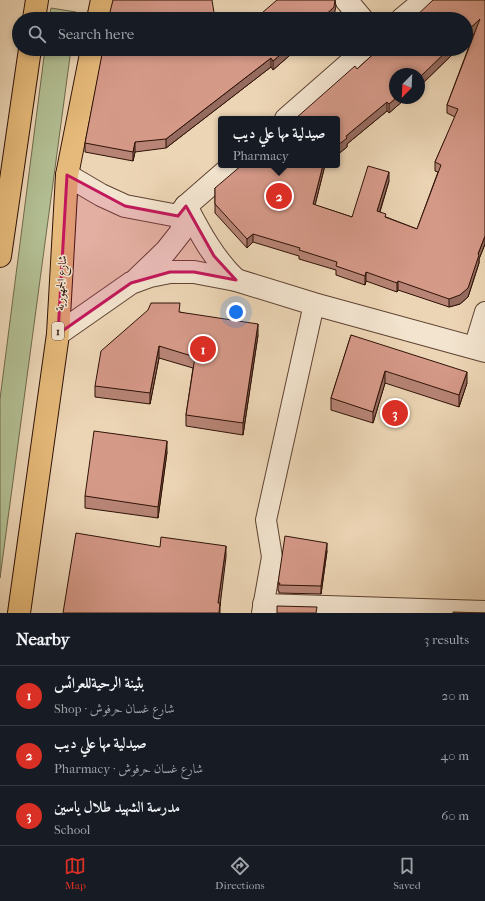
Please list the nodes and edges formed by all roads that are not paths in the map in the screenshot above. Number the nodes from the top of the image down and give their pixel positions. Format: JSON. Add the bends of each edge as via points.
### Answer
{"nodes":[{"id":1,"x":37,"y":0,"type":"edge"},
{"id":2,"x":102,"y":0,"type":"edge"},
{"id":3,"x":346,"y":0,"type":"edge"},
{"id":4,"x":425,"y":0,"type":"edge"},
{"id":5,"x":35,"y":12,"type":"edge"},
{"id":6,"x":99,"y":12,"type":"edge"},
{"id":7,"x":356,"y":12,"type":"edge"},
{"id":8,"x":410,"y":12,"type":"edge"},
{"id":9,"x":29,"y":56,"type":"edge"},
{"id":10,"x":91,"y":56,"type":"edge"},
{"id":11,"x":358,"y":56,"type":"edge"},
{"id":12,"x":289,"y":116,"type":"edge"},
{"id":13,"x":230,"y":168,"type":"edge"},
{"id":14,"x":67,"y":175,"type":"junction"},
{"id":15,"x":186,"y":206,"type":"junction"},
{"id":16,"x":0,"y":256,"type":"edge"},
{"id":17,"x":236,"y":280,"type":"junction"},
{"id":18,"x":131,"y":283,"type":"junction"},
{"id":19,"x":314,"y":304,"type":"junction"},
{"id":20,"x":485,"y":312,"type":"edge"},
{"id":21,"x":58,"y":334,"type":"junction"},
{"id":22,"x":480,"y":350,"type":"edge"},
{"id":23,"x":262,"y":609,"type":"edge"},
{"id":24,"x":485,"y":611,"type":"edge"},
{"id":25,"x":19,"y":613,"type":"edge"}],
"edges":[{"from":1,"to":5,"type":"main road"},
{"from":2,"to":6,"type":"main road"},
{"from":3,"to":7,"type":"street"},
{"from":4,"to":8,"type":"street"},
{"from":9,"to":16,"type":"main road"},
{"from":10,"to":14,"type":"main road","name":"شارع الجمهورية","number":"1"},
{"from":11,"to":12,"type":"street"},
{"from":13,"to":15,"type":"street"},
{"from":14,"to":15,"type":"street","via":[[125,206],[178,216]]},
{"from":14,"to":21,"type":"main road","name":"شارع الجمهورية","number":"1"},
{"from":15,"to":17,"type":"street","via":[[214,256]]},
{"from":15,"to":18,"type":"street","via":[[181,232],[150,268]]},
{"from":17,"to":18,"type":"street","via":[[194,272],[170,272]]},
{"from":17,"to":19,"type":"street"},
{"from":18,"to":21,"type":"street"},
{"from":19,"to":22,"type":"street"},
{"from":19,"to":23,"type":"street","via":[[266,520],[272,558]]},
{"from":20,"to":22,"type":"street"},
{"from":21,"to":25,"type":"main road","name":"شارع الجمهورية","number":"1"},
{"from":23,"to":24,"type":"street"}]}
